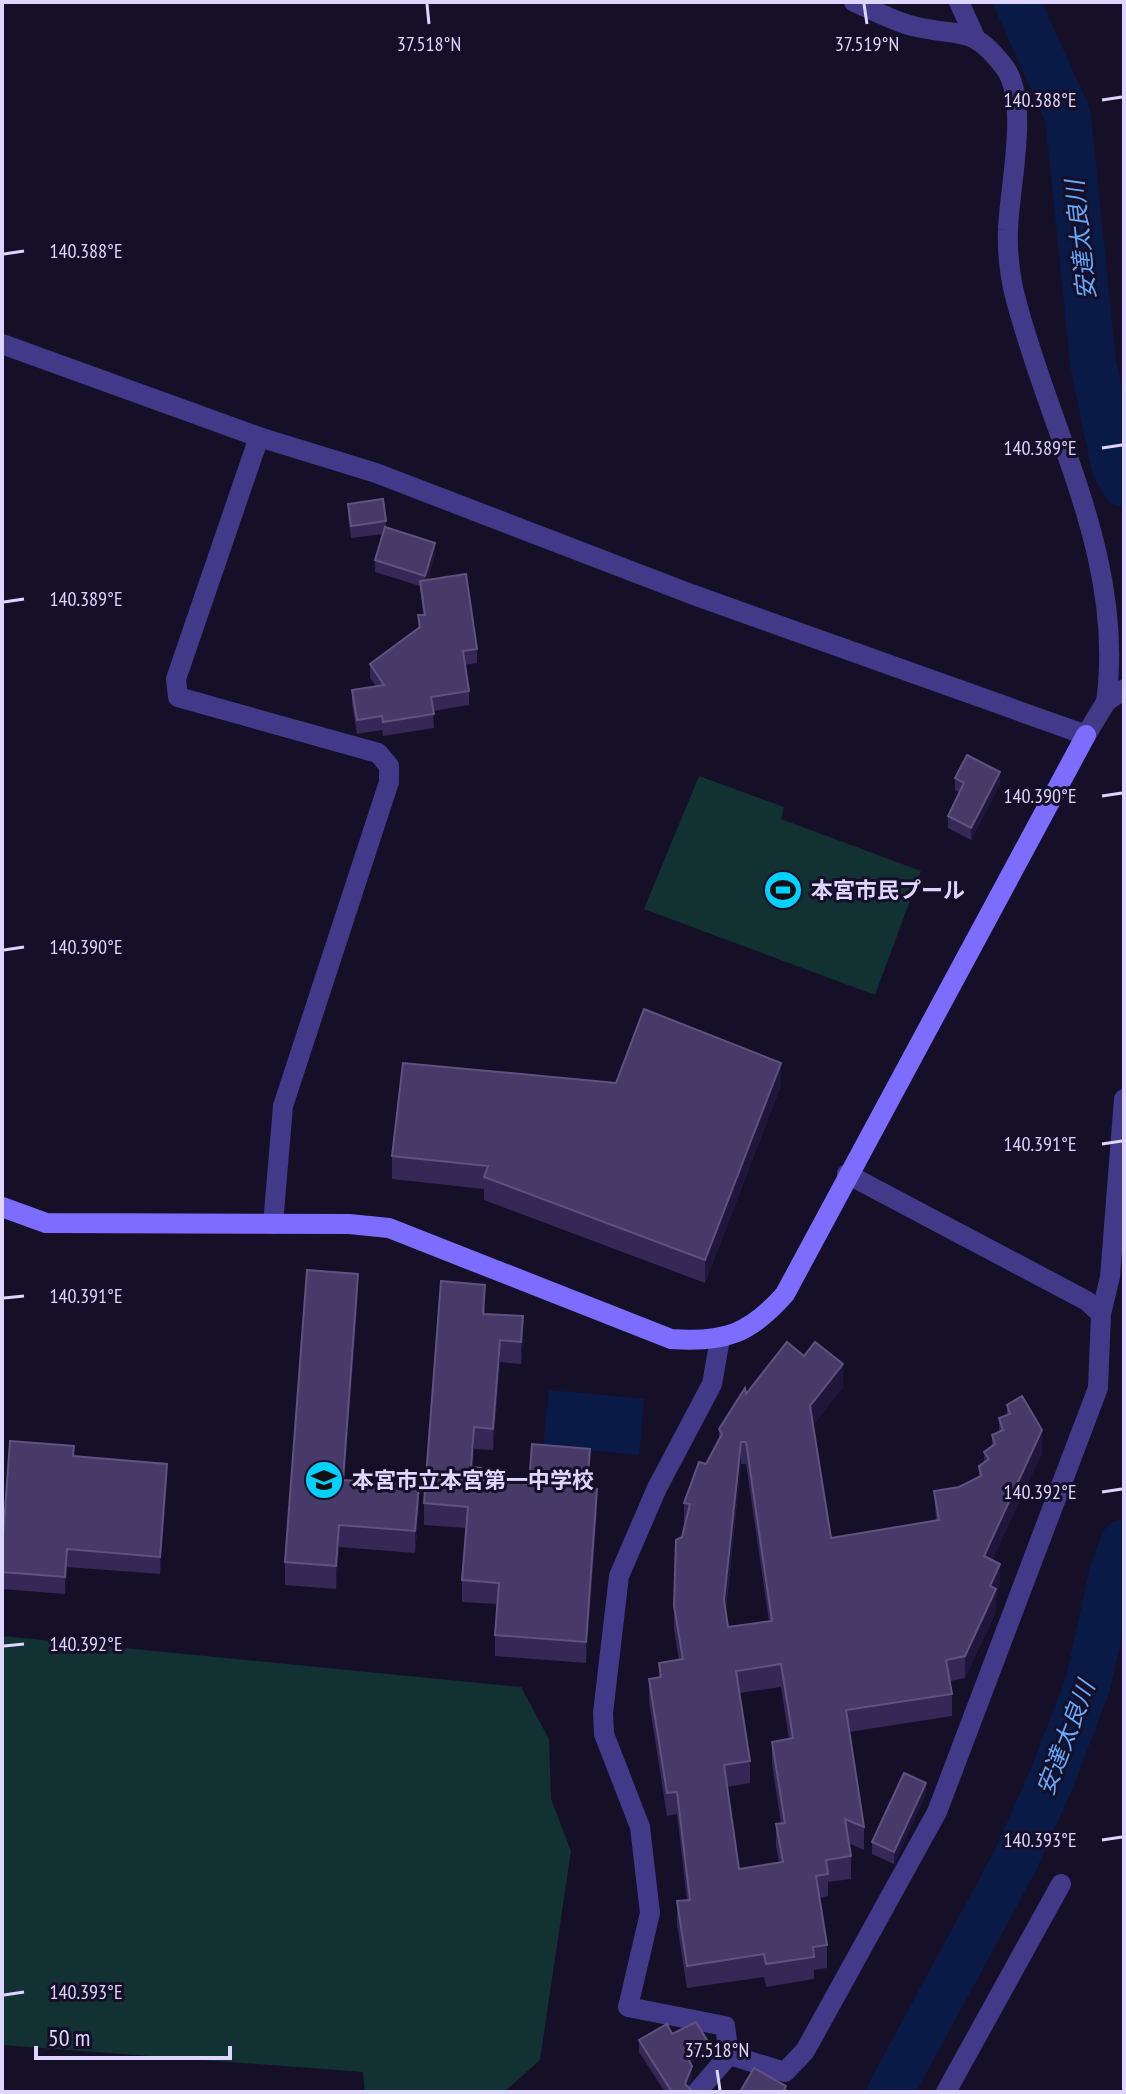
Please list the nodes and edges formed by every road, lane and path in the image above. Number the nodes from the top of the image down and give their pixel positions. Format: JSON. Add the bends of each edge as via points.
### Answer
{"nodes":[{"id":1,"x":854,"y":2,"type":"edge"},
{"id":2,"x":959,"y":2,"type":"edge"},
{"id":3,"x":974,"y":35,"type":"junction"},
{"id":4,"x":2,"y":344,"type":"edge"},
{"id":5,"x":259,"y":437,"type":"junction"},
{"id":6,"x":1124,"y":689,"type":"edge"},
{"id":7,"x":1106,"y":702,"type":"junction"},
{"id":8,"x":1086,"y":735,"type":"junction"},
{"id":9,"x":1124,"y":1099,"type":"edge"},
{"id":10,"x":847,"y":1174,"type":"junction"},
{"id":11,"x":2,"y":1207,"type":"edge"},
{"id":12,"x":273,"y":1224,"type":"junction"},
{"id":13,"x":1101,"y":1314,"type":"junction"},
{"id":14,"x":720,"y":1339,"type":"junction"},
{"id":15,"x":1061,"y":1884,"type":"dead end"},
{"id":16,"x":729,"y":2055,"type":"junction"},
{"id":17,"x":697,"y":2092,"type":"edge"},
{"id":18,"x":946,"y":2092,"type":"edge"}],
"edges":[{"from":1,"to":3,"type":"street","via":[[915,27]]},
{"from":2,"to":3,"type":"street"},
{"from":3,"to":7,"type":"street","via":[[1007,70],[1017,103],[1007,233],[1015,295],[1096,532],[1106,604]]},
{"from":4,"to":5,"type":"street"},
{"from":5,"to":8,"type":"street","via":[[376,473],[691,594]]},
{"from":5,"to":12,"type":"street","via":[[176,679],[178,697],[378,753],[389,766],[389,782],[283,1106]]},
{"from":6,"to":7,"type":"street"},
{"from":7,"to":8,"type":"street"},
{"from":8,"to":10,"type":"street"},
{"from":9,"to":13,"type":"street","via":[[1110,1277]]},
{"from":10,"to":13,"type":"street","via":[[1087,1301]]},
{"from":10,"to":14,"type":"street","via":[[785,1294],[750,1328]]},
{"from":11,"to":12,"type":"street","via":[[46,1223]]},
{"from":12,"to":14,"type":"street","via":[[389,1228],[671,1339]]},
{"from":13,"to":16,"type":"street","via":[[1098,1388],[937,1812],[797,2061],[785,2072]]},
{"from":14,"to":16,"type":"street","via":[[712,1384],[657,1488],[619,1576],[603,1713],[604,1734],[640,1827],[650,1913],[628,2007],[725,2026]]},
{"from":15,"to":18,"type":"street"},
{"from":16,"to":17,"type":"street"}]}
